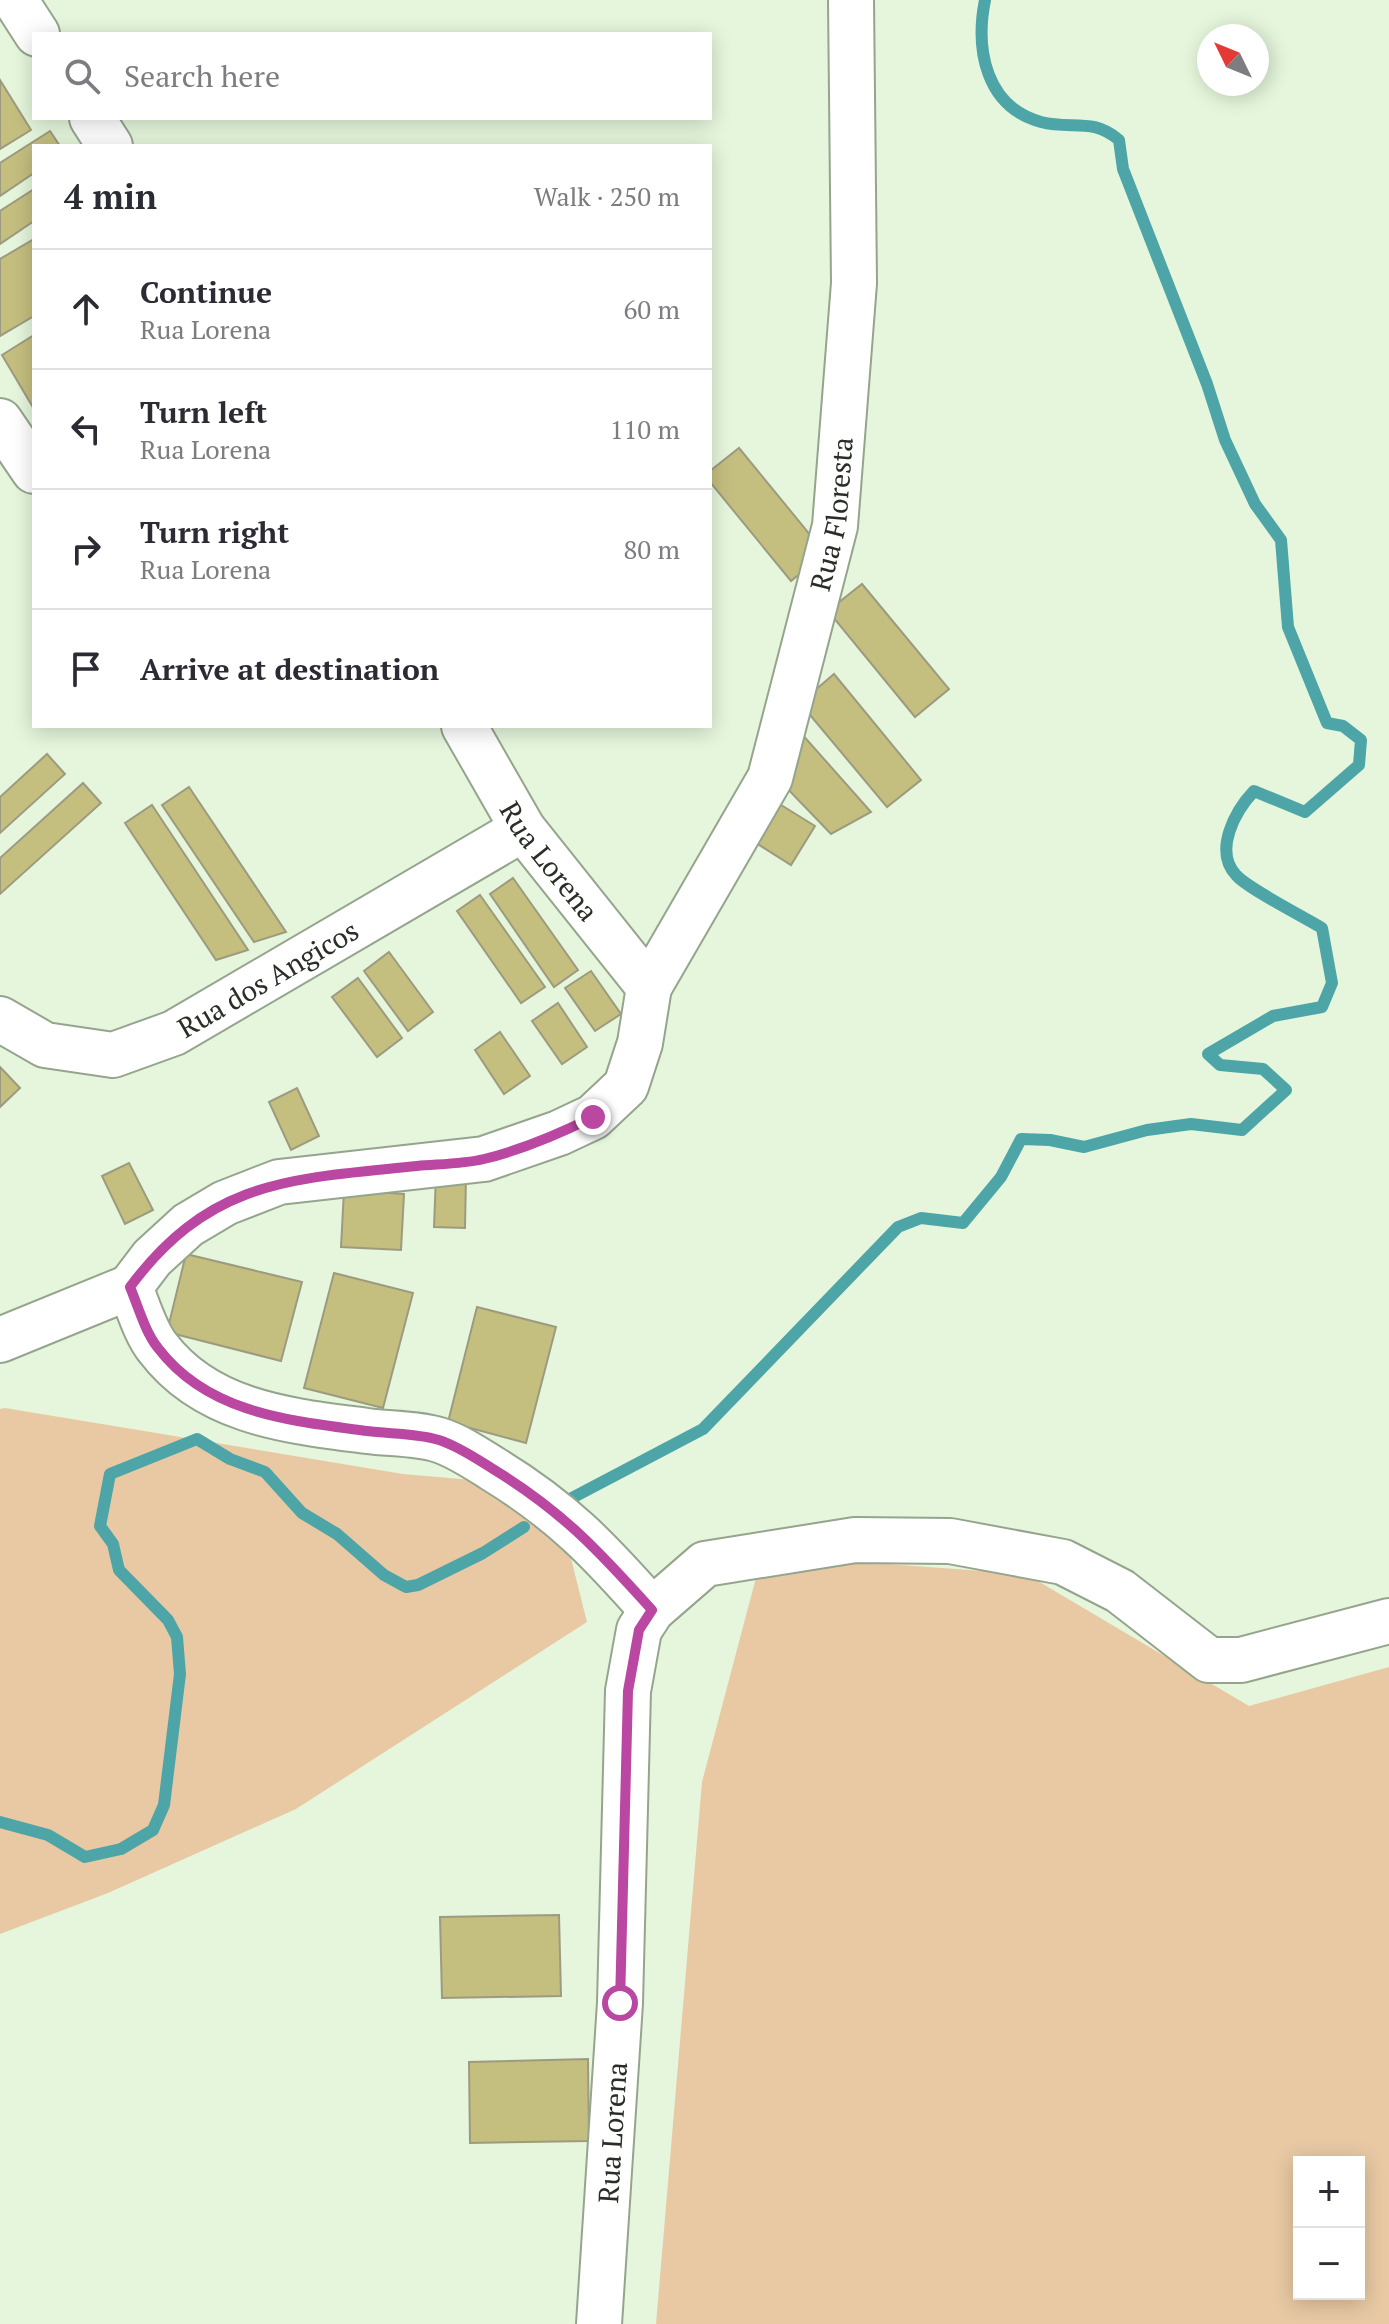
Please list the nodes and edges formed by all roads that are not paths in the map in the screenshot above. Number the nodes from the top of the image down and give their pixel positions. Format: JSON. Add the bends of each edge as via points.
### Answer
{"nodes":[{"id":1,"x":15,"y":0,"type":"edge"},
{"id":2,"x":851,"y":0,"type":"edge"},
{"id":3,"x":36,"y":32,"type":"edge"},
{"id":4,"x":93,"y":120,"type":"edge"},
{"id":5,"x":109,"y":144,"type":"edge"},
{"id":6,"x":0,"y":421,"type":"edge"},
{"id":7,"x":32,"y":468,"type":"edge"},
{"id":8,"x":465,"y":728,"type":"edge"},
{"id":9,"x":523,"y":829,"type":"junction"},
{"id":10,"x":649,"y":987,"type":"junction"},
{"id":11,"x":0,"y":1019,"type":"edge"},
{"id":12,"x":130,"y":1287,"type":"junction"},
{"id":13,"x":0,"y":1340,"type":"edge"},
{"id":14,"x":652,"y":1610,"type":"junction"},
{"id":15,"x":1389,"y":1621,"type":"edge"},
{"id":16,"x":599,"y":2324,"type":"edge"}],
"edges":[{"from":1,"to":3,"type":"street"},
{"from":2,"to":10,"type":"street","name":"Rua Floresta","via":[[854,283],[835,526],[770,778]]},
{"from":4,"to":5,"type":"street"},
{"from":6,"to":7,"type":"street"},
{"from":8,"to":9,"type":"street","name":"Rua Lorena"},
{"from":9,"to":10,"type":"street","name":"Rua Lorena"},
{"from":9,"to":11,"type":"street","name":"Rua dos Angicos","via":[[220,1008],[113,1055],[45,1045]]},
{"from":10,"to":12,"type":"street","via":[[626,1086],[593,1117],[484,1159],[279,1182],[225,1203],[188,1225]]},
{"from":12,"to":13,"type":"street"},
{"from":12,"to":14,"type":"street","via":[[156,1346],[178,1371],[210,1391],[238,1407],[280,1420],[439,1440],[464,1452],[555,1509]]},
{"from":14,"to":15,"type":"street","via":[[705,1564],[855,1540],[950,1541],[1063,1562],[1120,1591],[1209,1660],[1241,1660]]},
{"from":14,"to":16,"type":"street","name":"Rua Lorena","via":[[639,1630],[628,1691],[620,2003]]}]}
